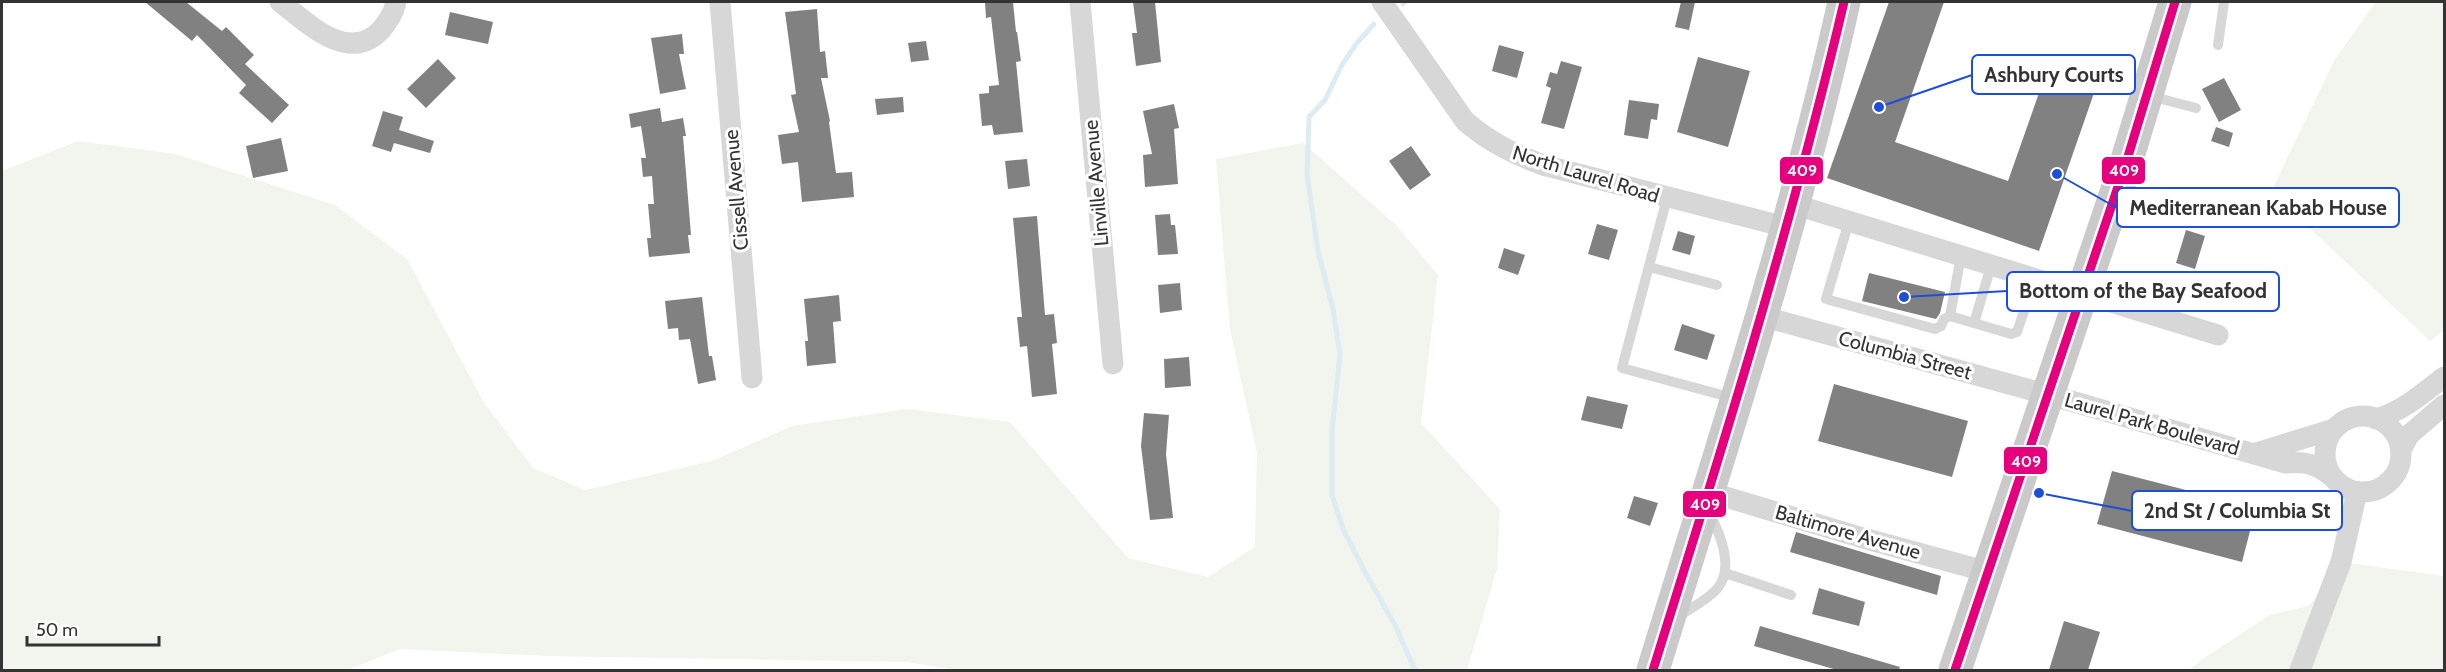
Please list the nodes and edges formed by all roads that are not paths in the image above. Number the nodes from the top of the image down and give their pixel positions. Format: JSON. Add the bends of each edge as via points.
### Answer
{"nodes":[{"id":1,"x":280,"y":2,"type":"edge"},
{"id":2,"x":396,"y":2,"type":"edge"},
{"id":3,"x":720,"y":2,"type":"edge"},
{"id":4,"x":1080,"y":2,"type":"edge"},
{"id":5,"x":1382,"y":2,"type":"edge"},
{"id":6,"x":1844,"y":2,"type":"edge"},
{"id":7,"x":2175,"y":2,"type":"edge"},
{"id":8,"x":2224,"y":2,"type":"edge"},
{"id":9,"x":2218,"y":45,"type":"dead end"},
{"id":10,"x":2146,"y":95,"type":"junction"},
{"id":11,"x":2196,"y":108,"type":"dead end"},
{"id":12,"x":1667,"y":198,"type":"junction"},
{"id":13,"x":1789,"y":216,"type":"junction"},
{"id":14,"x":1849,"y":221,"type":"junction"},
{"id":15,"x":1961,"y":256,"type":"junction"},
{"id":16,"x":1991,"y":266,"type":"junction"},
{"id":17,"x":1649,"y":267,"type":"junction"},
{"id":18,"x":2035,"y":279,"type":"junction"},
{"id":19,"x":1717,"y":285,"type":"dead end"},
{"id":20,"x":2083,"y":294,"type":"junction"},
{"id":21,"x":1761,"y":316,"type":"junction"},
{"id":22,"x":1950,"y":316,"type":"junction"},
{"id":23,"x":1974,"y":323,"type":"junction"},
{"id":24,"x":2218,"y":335,"type":"dead end"},
{"id":25,"x":1113,"y":364,"type":"dead end"},
{"id":26,"x":2445,"y":376,"type":"edge"},
{"id":27,"x":752,"y":378,"type":"dead end"},
{"id":28,"x":2048,"y":394,"type":"junction"},
{"id":29,"x":1736,"y":398,"type":"junction"},
{"id":30,"x":2445,"y":405,"type":"edge"},
{"id":31,"x":2376,"y":419,"type":"junction"},
{"id":32,"x":2334,"y":429,"type":"junction"},
{"id":33,"x":2401,"y":450,"type":"junction"},
{"id":34,"x":2256,"y":453,"type":"junction"},
{"id":35,"x":2331,"y":476,"type":"junction"},
{"id":36,"x":2357,"y":492,"type":"junction"},
{"id":37,"x":1707,"y":498,"type":"junction"},
{"id":38,"x":1988,"y":572,"type":"junction"},
{"id":39,"x":1725,"y":573,"type":"junction"},
{"id":40,"x":1791,"y":595,"type":"dead end"},
{"id":41,"x":1667,"y":625,"type":"junction"},
{"id":42,"x":1653,"y":670,"type":"edge"},
{"id":43,"x":1955,"y":670,"type":"edge"},
{"id":44,"x":2300,"y":670,"type":"edge"}],
"edges":[{"from":1,"to":2,"type":"street","via":[[326,38],[344,44],[376,35],[395,10]]},
{"from":3,"to":27,"type":"street","name":"Cissell Avenue"},
{"from":4,"to":25,"type":"street","name":"Linville Avenue"},
{"from":5,"to":12,"type":"street","name":"North Laurel Road","via":[[1465,121],[1482,136],[1543,165]]},
{"from":6,"to":13,"type":"main road"},
{"from":7,"to":10,"type":"main road"},
{"from":8,"to":9,"type":"lane"},
{"from":10,"to":11,"type":"lane"},
{"from":10,"to":20,"type":"main road"},
{"from":12,"to":13,"type":"street","name":"North Laurel Road"},
{"from":12,"to":17,"type":"lane"},
{"from":13,"to":14,"type":"street","name":"North Laurel Road"},
{"from":13,"to":21,"type":"main road"},
{"from":14,"to":15,"type":"street","name":"North Laurel Road"},
{"from":14,"to":22,"type":"lane","via":[[1826,299],[1935,329]]},
{"from":15,"to":16,"type":"street","name":"North Laurel Road"},
{"from":15,"to":22,"type":"lane"},
{"from":16,"to":18,"type":"street","name":"North Laurel Road"},
{"from":16,"to":23,"type":"lane"},
{"from":17,"to":19,"type":"lane"},
{"from":17,"to":29,"type":"lane","via":[[1622,368]]},
{"from":18,"to":20,"type":"street","name":"North Laurel Road"},
{"from":18,"to":23,"type":"lane","via":[[2017,332],[2011,334]]},
{"from":20,"to":24,"type":"street","name":"North Laurel Road"},
{"from":20,"to":28,"type":"main road"},
{"from":21,"to":28,"type":"street","name":"Columbia Street"},
{"from":21,"to":29,"type":"main road"},
{"from":22,"to":23,"type":"lane"},
{"from":26,"to":31,"type":"street","name":"Laurel Park Boulevard","via":[[2406,406]]},
{"from":28,"to":34,"type":"street","name":"Laurel Park Boulevard"},
{"from":28,"to":38,"type":"main road"},
{"from":29,"to":37,"type":"main road"},
{"from":30,"to":33,"type":"street","via":[[2409,435]]},
{"from":31,"to":32,"type":"street","name":"Laurel Park Boulevard","via":[[2355,417]]},
{"from":31,"to":33,"type":"street","via":[[2390,428]]},
{"from":32,"to":34,"type":"street","name":"Laurel Park Boulevard"},
{"from":32,"to":35,"type":"street","via":[[2324,452]]},
{"from":33,"to":36,"type":"street","via":[[2396,474],[2387,484]]},
{"from":34,"to":35,"type":"street","name":"Laurel Park Boulevard","via":[[2285,463],[2317,465]]},
{"from":35,"to":36,"type":"street","name":"Laurel Park Boulevard"},
{"from":36,"to":44,"type":"street","via":[[2341,562]]},
{"from":37,"to":38,"type":"street","name":"Baltimore Avenue"},
{"from":37,"to":39,"type":"lane","via":[[1720,532]]},
{"from":37,"to":41,"type":"main road"},
{"from":38,"to":43,"type":"main road"},
{"from":39,"to":40,"type":"lane"},
{"from":39,"to":41,"type":"lane","via":[[1717,588]]},
{"from":41,"to":42,"type":"main road"}]}
